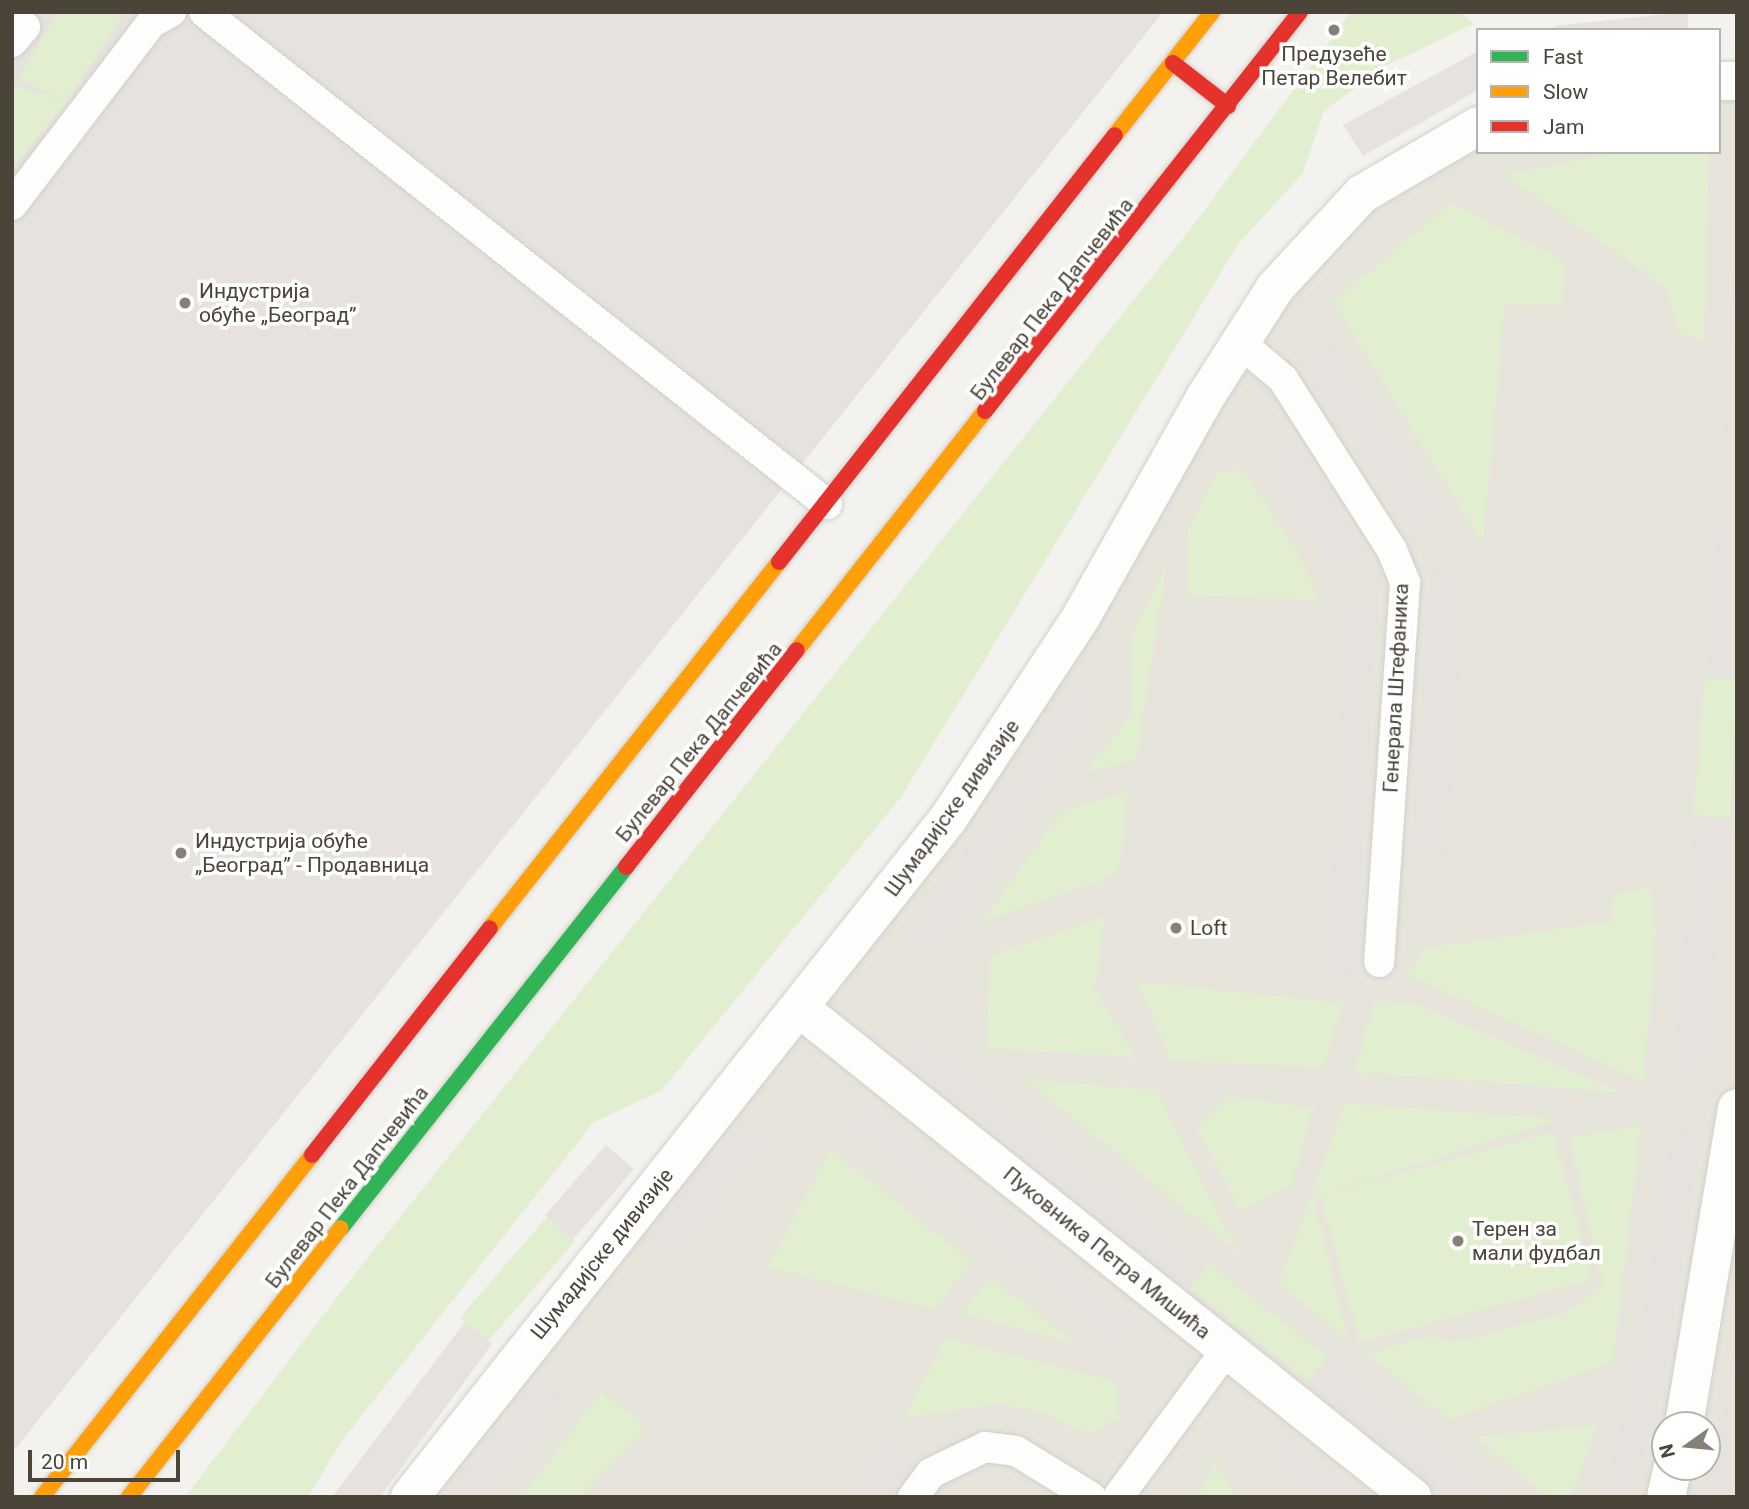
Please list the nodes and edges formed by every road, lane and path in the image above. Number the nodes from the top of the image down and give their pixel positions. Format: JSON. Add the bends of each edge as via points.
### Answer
{"nodes":[{"id":1,"x":171,"y":12,"type":"edge"},
{"id":2,"x":204,"y":12,"type":"edge"},
{"id":3,"x":1212,"y":12,"type":"edge"},
{"id":4,"x":1300,"y":12,"type":"edge"},
{"id":5,"x":12,"y":17,"type":"edge"},
{"id":6,"x":12,"y":42,"type":"edge"},
{"id":7,"x":1173,"y":63,"type":"junction"},
{"id":8,"x":1228,"y":106,"type":"junction"},
{"id":9,"x":1476,"y":127,"type":"edge"},
{"id":10,"x":12,"y":205,"type":"edge"},
{"id":11,"x":1238,"y":341,"type":"junction"},
{"id":12,"x":827,"y":503,"type":"junction"},
{"id":13,"x":1379,"y":962,"type":"dead end"},
{"id":14,"x":802,"y":1010,"type":"junction"},
{"id":15,"x":1737,"y":1108,"type":"edge"},
{"id":16,"x":1227,"y":1349,"type":"junction"},
{"id":17,"x":1687,"y":1411,"type":"edge"},
{"id":18,"x":42,"y":1497,"type":"edge"},
{"id":19,"x":129,"y":1497,"type":"edge"},
{"id":20,"x":410,"y":1497,"type":"edge"},
{"id":21,"x":913,"y":1497,"type":"edge"},
{"id":22,"x":1091,"y":1497,"type":"edge"},
{"id":23,"x":1118,"y":1497,"type":"edge"},
{"id":24,"x":1412,"y":1497,"type":"edge"}],
"edges":[{"from":1,"to":10,"type":"lane","via":[[151,23]]},
{"from":2,"to":12,"type":"lane"},
{"from":3,"to":7,"type":"street"},
{"from":4,"to":8,"type":"street","name":"Булевар Пека Дапчевића"},
{"from":5,"to":6,"type":"lane","via":[[25,27]]},
{"from":7,"to":8,"type":"street"},
{"from":7,"to":12,"type":"street"},
{"from":8,"to":19,"type":"street","name":"Булевар Пека Дапчевића"},
{"from":9,"to":11,"type":"street","name":"Шумадијске дивизије","via":[[1362,194],[1320,234]]},
{"from":11,"to":13,"type":"lane","name":"Генерала Штефаника","via":[[1283,379],[1392,550],[1405,583]]},
{"from":11,"to":14,"type":"street","name":"Шумадијске дивизије","via":[[1017,718]]},
{"from":12,"to":18,"type":"street"},
{"from":14,"to":16,"type":"street","name":"Пуковника Петра Мишића"},
{"from":14,"to":20,"type":"street","name":"Шумадијске дивизије"},
{"from":15,"to":17,"type":"street","via":[[1703,1343]]},
{"from":16,"to":23,"type":"lane"},
{"from":16,"to":24,"type":"street","name":"Пуковника Петра Мишића"},
{"from":21,"to":22,"type":"lane","via":[[931,1473],[985,1447],[1016,1451]]}]}
